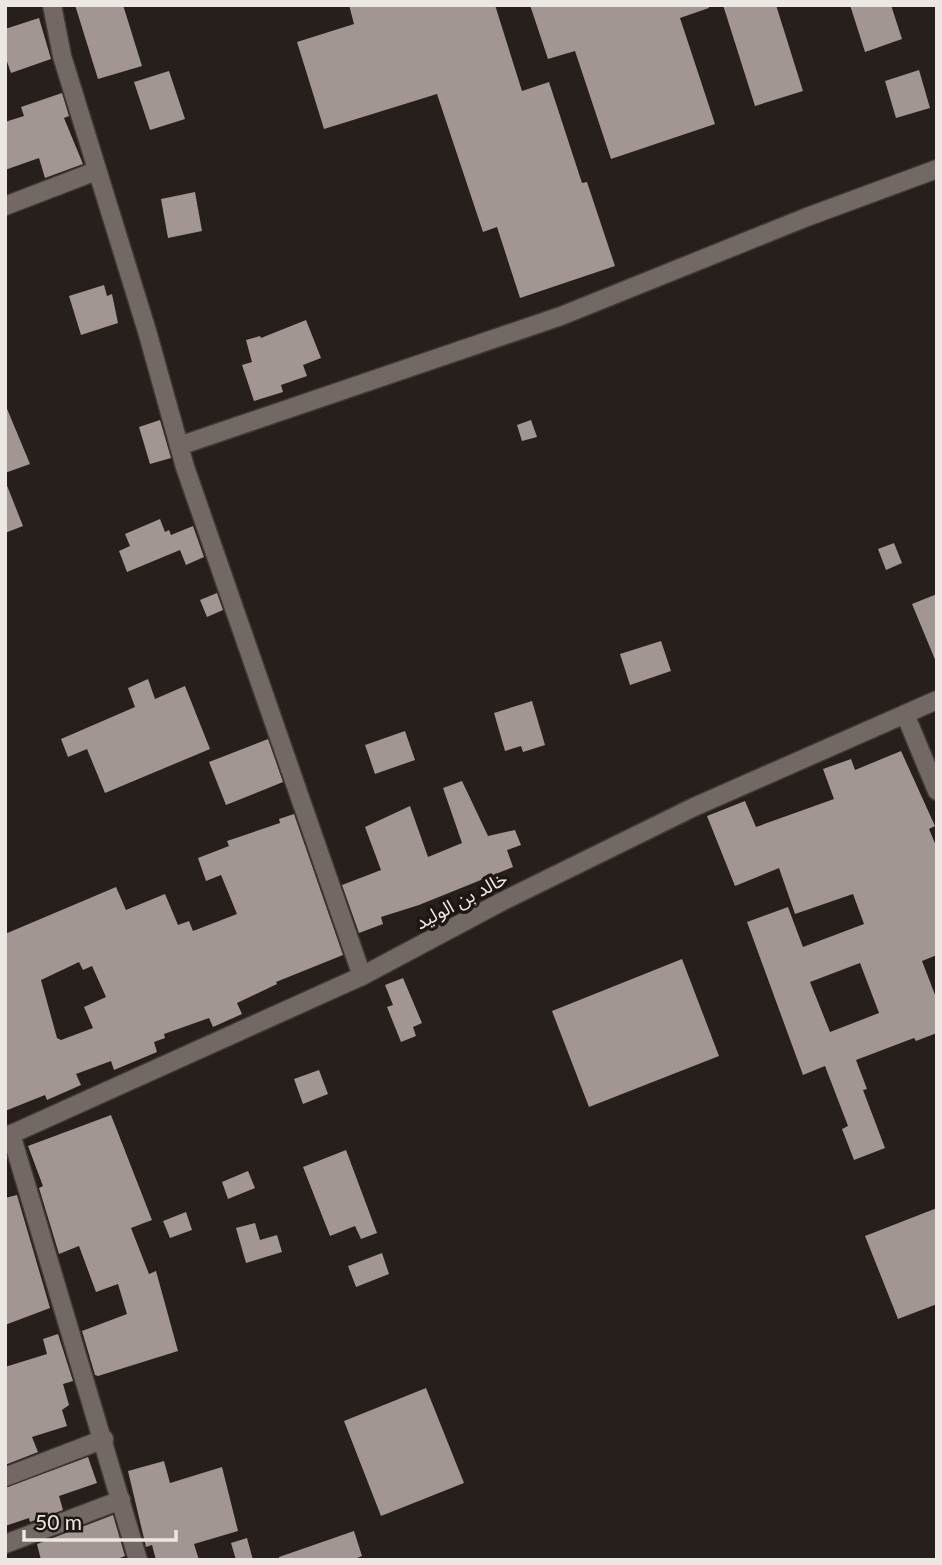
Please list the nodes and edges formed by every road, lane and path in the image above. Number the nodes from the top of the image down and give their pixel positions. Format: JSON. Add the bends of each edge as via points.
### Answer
{"nodes":[{"id":1,"x":52,"y":5,"type":"edge"},
{"id":2,"x":937,"y":169,"type":"edge"},
{"id":3,"x":96,"y":171,"type":"junction"},
{"id":4,"x":5,"y":206,"type":"edge"},
{"id":5,"x":179,"y":446,"type":"junction"},
{"id":6,"x":937,"y":700,"type":"edge"},
{"id":7,"x":905,"y":714,"type":"junction"},
{"id":8,"x":937,"y":791,"type":"edge"},
{"id":9,"x":362,"y":976,"type":"junction"},
{"id":10,"x":8,"y":1135,"type":"edge"},
{"id":11,"x":104,"y":1439,"type":"junction"},
{"id":12,"x":5,"y":1477,"type":"edge"},
{"id":13,"x":121,"y":1500,"type":"junction"},
{"id":14,"x":5,"y":1544,"type":"edge"},
{"id":15,"x":138,"y":1560,"type":"edge"}],
"edges":[{"from":1,"to":3,"type":"street"},
{"from":2,"to":5,"type":"street","via":[[561,316]]},
{"from":3,"to":4,"type":"street"},
{"from":3,"to":5,"type":"street"},
{"from":5,"to":9,"type":"street"},
{"from":6,"to":7,"type":"street","name":"خالد بن الوليد"},
{"from":7,"to":8,"type":"street"},
{"from":7,"to":9,"type":"street","name":"خالد بن الوليد","via":[[694,807]]},
{"from":9,"to":10,"type":"street","name":"خالد بن الوليد"},
{"from":10,"to":11,"type":"street"},
{"from":11,"to":12,"type":"street"},
{"from":11,"to":13,"type":"street"},
{"from":13,"to":14,"type":"street"},
{"from":13,"to":15,"type":"street"}]}
